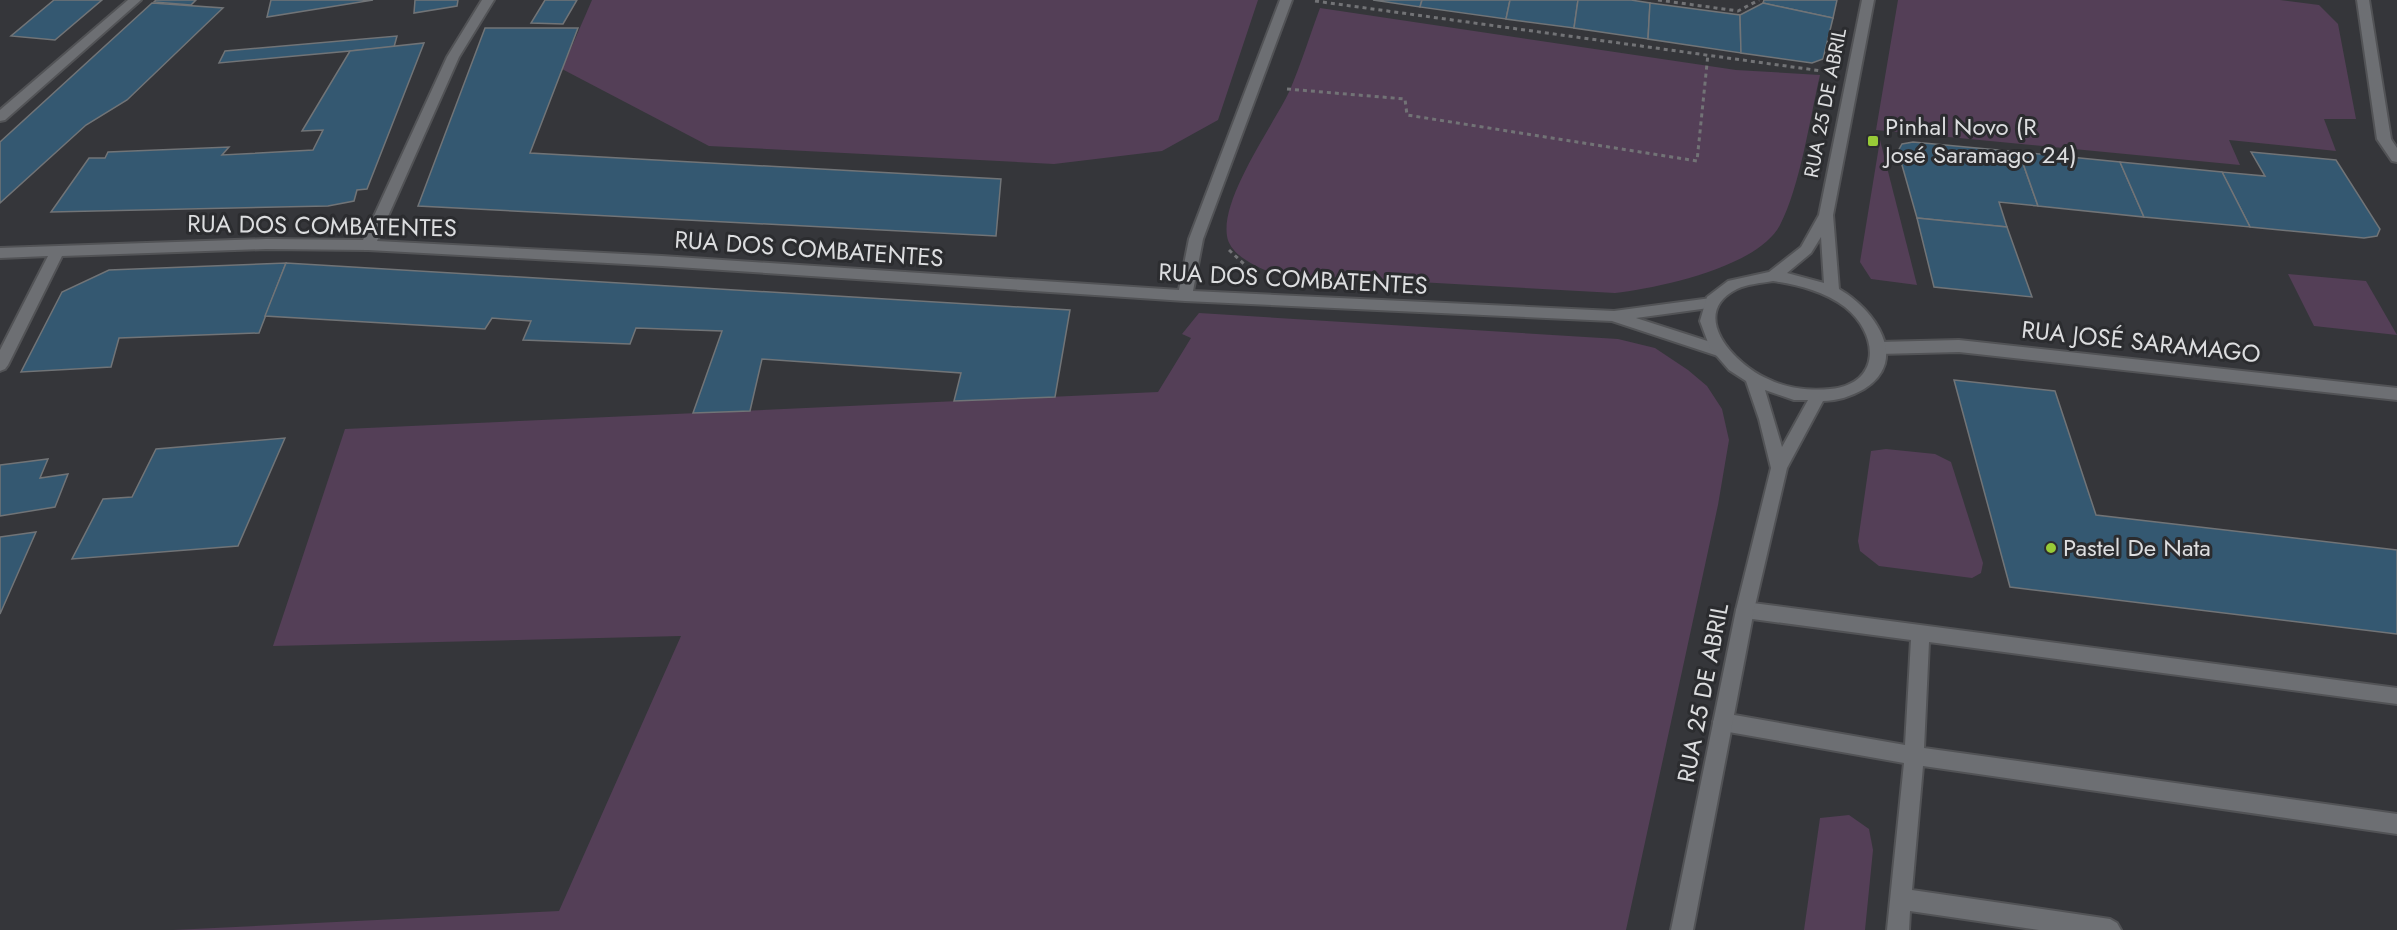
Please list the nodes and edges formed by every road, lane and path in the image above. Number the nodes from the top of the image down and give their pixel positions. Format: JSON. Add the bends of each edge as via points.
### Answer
{"nodes":[{"id":1,"x":135,"y":0,"type":"edge"},
{"id":2,"x":488,"y":0,"type":"edge"},
{"id":3,"x":1286,"y":0,"type":"edge"},
{"id":4,"x":1306,"y":0,"type":"edge"},
{"id":5,"x":1658,"y":0,"type":"edge"},
{"id":6,"x":1759,"y":0,"type":"edge"},
{"id":7,"x":1868,"y":0,"type":"edge"},
{"id":8,"x":2363,"y":0,"type":"edge"},
{"id":9,"x":1708,"y":54,"type":"junction"},
{"id":10,"x":1853,"y":76,"type":"junction"},
{"id":11,"x":1282,"y":88,"type":"dead end"},
{"id":12,"x":0,"y":117,"type":"edge"},
{"id":13,"x":2397,"y":158,"type":"edge"},
{"id":14,"x":1826,"y":215,"type":"junction"},
{"id":15,"x":1223,"y":244,"type":"dead end"},
{"id":16,"x":368,"y":245,"type":"junction"},
{"id":17,"x":58,"y":250,"type":"junction"},
{"id":18,"x":0,"y":253,"type":"edge"},
{"id":19,"x":1248,"y":267,"type":"dead end"},
{"id":20,"x":1773,"y":276,"type":"junction"},
{"id":21,"x":1832,"y":292,"type":"junction"},
{"id":22,"x":1185,"y":296,"type":"junction"},
{"id":23,"x":1711,"y":303,"type":"junction"},
{"id":24,"x":1614,"y":316,"type":"junction"},
{"id":25,"x":1879,"y":348,"type":"junction"},
{"id":26,"x":1718,"y":350,"type":"junction"},
{"id":27,"x":0,"y":365,"type":"edge"},
{"id":28,"x":1752,"y":380,"type":"junction"},
{"id":29,"x":2397,"y":394,"type":"edge"},
{"id":30,"x":1818,"y":396,"type":"junction"},
{"id":31,"x":1779,"y":468,"type":"junction"},
{"id":32,"x":1745,"y":610,"type":"junction"},
{"id":33,"x":1920,"y":634,"type":"junction"},
{"id":34,"x":2397,"y":696,"type":"edge"},
{"id":35,"x":1723,"y":722,"type":"junction"},
{"id":36,"x":1914,"y":756,"type":"junction"},
{"id":37,"x":2397,"y":824,"type":"edge"},
{"id":38,"x":1900,"y":899,"type":"junction"},
{"id":39,"x":1682,"y":930,"type":"edge"},
{"id":40,"x":1898,"y":930,"type":"edge"},
{"id":41,"x":2110,"y":930,"type":"edge"}],
"edges":[{"from":1,"to":12,"type":"street"},
{"from":2,"to":16,"type":"street","via":[[453,57]]},
{"from":3,"to":22,"type":"street","via":[[1196,239]]},
{"from":4,"to":9,"type":"path"},
{"from":5,"to":6,"type":"path","via":[[1738,11]]},
{"from":7,"to":10,"type":"street","name":"RUA 25 DE ABRIL"},
{"from":8,"to":13,"type":"street","via":[[2384,139]]},
{"from":9,"to":10,"type":"path"},
{"from":9,"to":11,"type":"path","via":[[1697,161],[1407,115],[1405,99]]},
{"from":10,"to":14,"type":"street","name":"RUA 25 DE ABRIL"},
{"from":14,"to":20,"type":"street","name":"RUA 25 DE ABRIL","via":[[1806,250]]},
{"from":14,"to":21,"type":"street","name":"RUA 25 DE ABRIL"},
{"from":15,"to":19,"type":"path"},
{"from":16,"to":17,"type":"street","name":"RUA DOS COMBATENTES"},
{"from":16,"to":22,"type":"street","name":"RUA DOS COMBATENTES"},
{"from":17,"to":18,"type":"street","name":"RUA DOS COMBATENTES"},
{"from":17,"to":27,"type":"street"},
{"from":20,"to":21,"type":"street","via":[[1812,283]]},
{"from":20,"to":23,"type":"street","via":[[1734,283]]},
{"from":21,"to":25,"type":"street","via":[[1865,317]]},
{"from":22,"to":24,"type":"street","name":"RUA DOS COMBATENTES"},
{"from":23,"to":24,"type":"street","name":"RUA DOS COMBATENTES"},
{"from":23,"to":26,"type":"street","via":[[1709,333]]},
{"from":24,"to":26,"type":"street","name":"RUA DOS COMBATENTES"},
{"from":25,"to":29,"type":"street","name":"RUA JOSÉ SARAMAGO","via":[[1959,346]]},
{"from":25,"to":30,"type":"street","via":[[1876,366],[1864,382],[1844,393]]},
{"from":26,"to":28,"type":"street"},
{"from":28,"to":30,"type":"street","via":[[1796,394]]},
{"from":28,"to":31,"type":"street","name":"RUA 25 DE ABRIL"},
{"from":30,"to":31,"type":"street","name":"RUA 25 DE ABRIL"},
{"from":31,"to":32,"type":"street","name":"RUA 25 DE ABRIL"},
{"from":32,"to":33,"type":"street"},
{"from":32,"to":35,"type":"street","name":"RUA 25 DE ABRIL"},
{"from":33,"to":34,"type":"street"},
{"from":33,"to":36,"type":"street"},
{"from":35,"to":36,"type":"street"},
{"from":35,"to":39,"type":"street","name":"RUA 25 DE ABRIL"},
{"from":36,"to":37,"type":"street"},
{"from":36,"to":38,"type":"street"},
{"from":38,"to":40,"type":"street"},
{"from":38,"to":41,"type":"street"}]}
